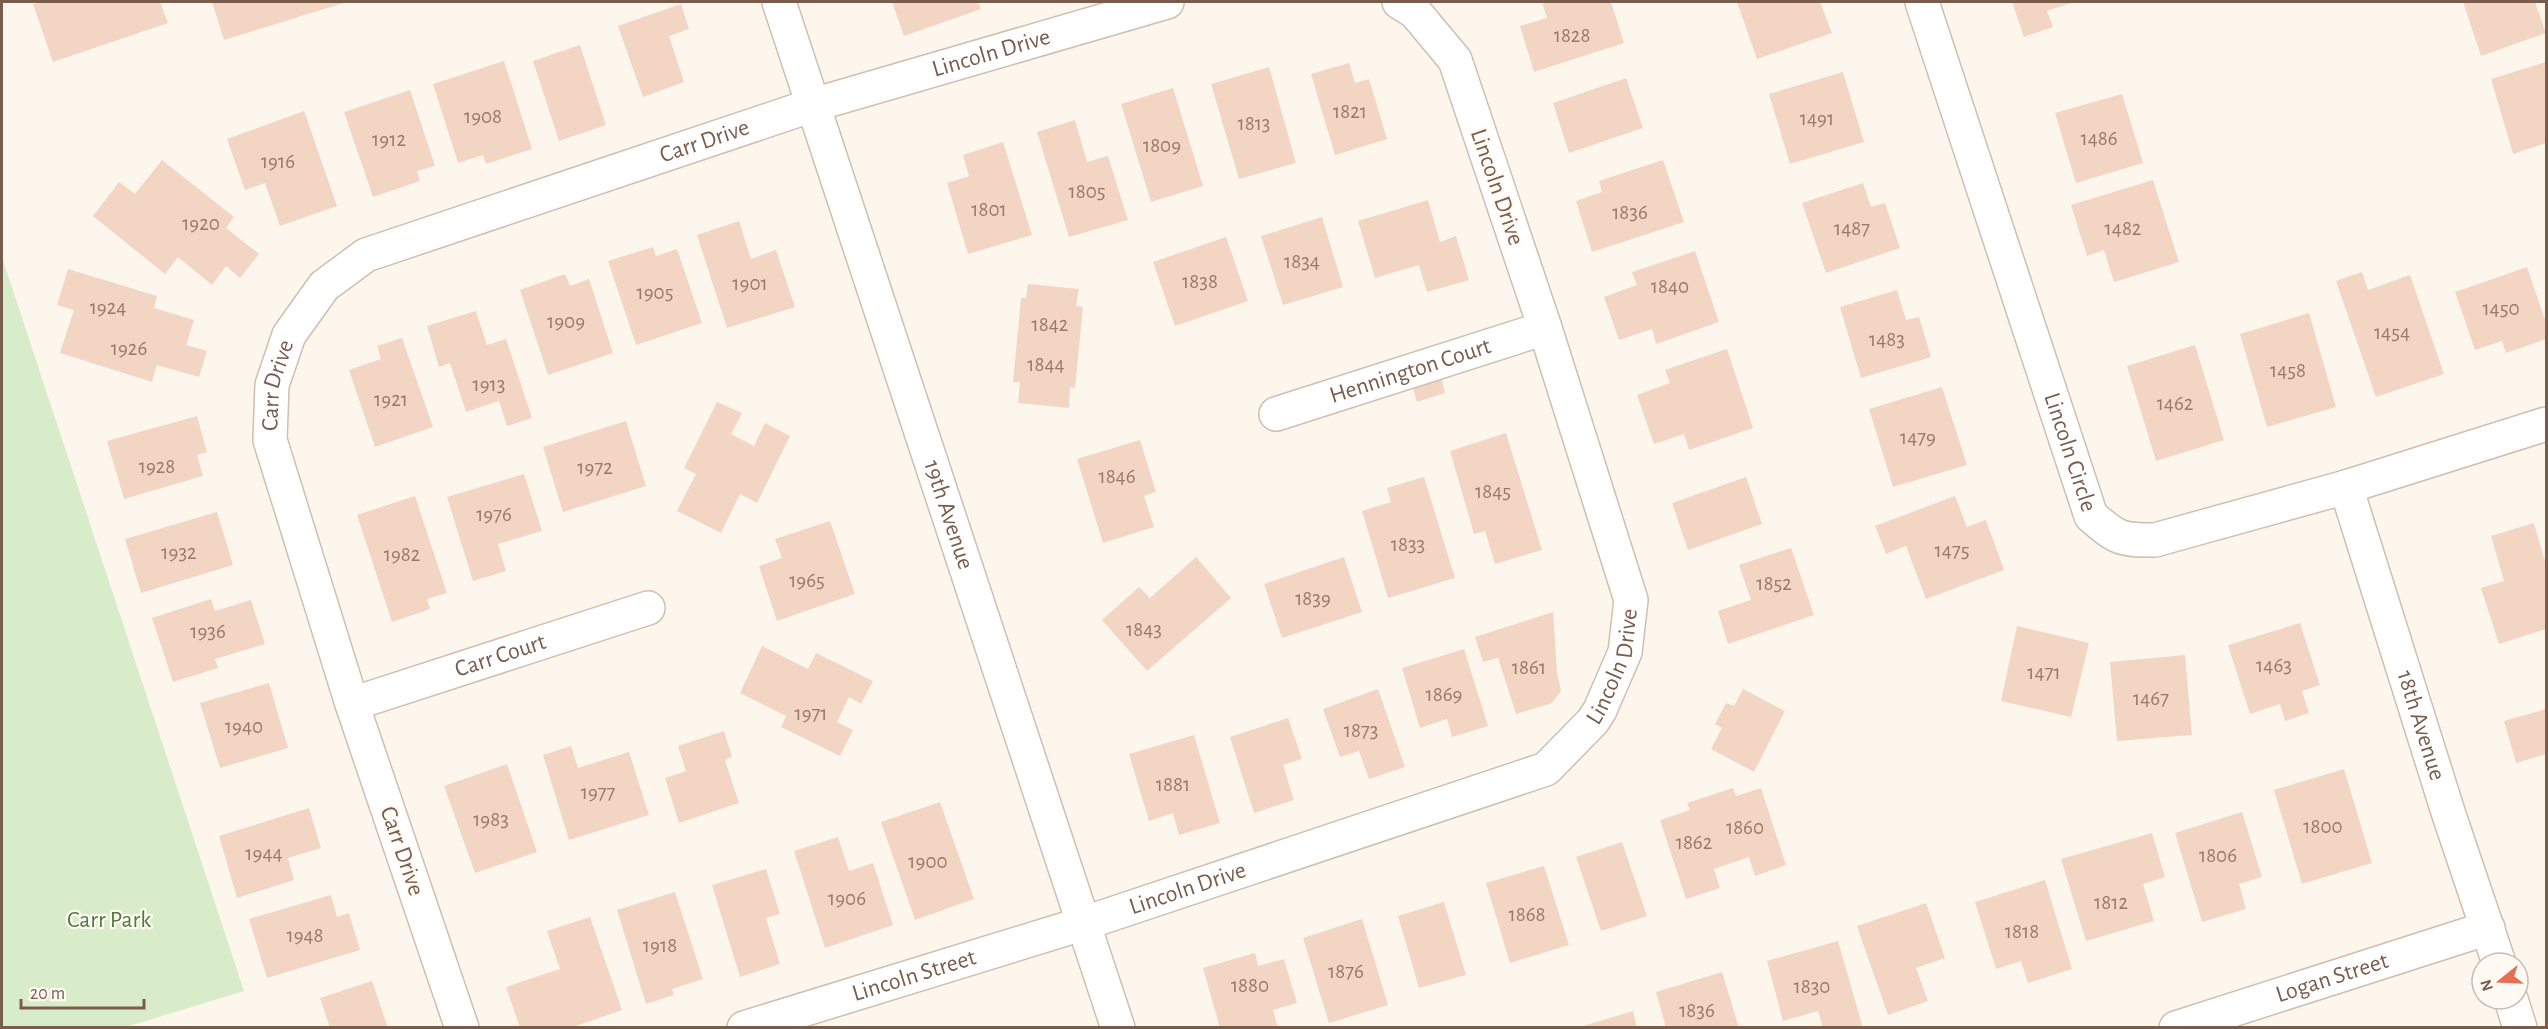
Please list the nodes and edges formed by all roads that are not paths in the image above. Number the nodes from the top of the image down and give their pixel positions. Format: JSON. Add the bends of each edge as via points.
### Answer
{"nodes":[{"id":1,"x":779,"y":2,"type":"edge"},
{"id":2,"x":1167,"y":2,"type":"edge"},
{"id":3,"x":1399,"y":2,"type":"edge"},
{"id":4,"x":1922,"y":2,"type":"edge"},
{"id":5,"x":813,"y":105,"type":"junction"},
{"id":6,"x":1545,"y":328,"type":"junction"},
{"id":7,"x":1276,"y":414,"type":"dead end"},
{"id":8,"x":2547,"y":424,"type":"edge"},
{"id":9,"x":2346,"y":487,"type":"junction"},
{"id":10,"x":648,"y":608,"type":"dead end"},
{"id":11,"x":352,"y":704,"type":"junction"},
{"id":12,"x":1085,"y":923,"type":"junction"},
{"id":13,"x":2488,"y":928,"type":"junction"},
{"id":14,"x":2495,"y":951,"type":"edge"},
{"id":15,"x":2515,"y":1011,"type":"edge"},
{"id":16,"x":462,"y":1028,"type":"edge"},
{"id":17,"x":744,"y":1028,"type":"edge"},
{"id":18,"x":1118,"y":1028,"type":"edge"},
{"id":19,"x":2176,"y":1028,"type":"edge"},
{"id":20,"x":2520,"y":1028,"type":"edge"}],
"edges":[{"from":1,"to":5,"type":"street","name":"19th Avenue"},
{"from":2,"to":5,"type":"street","name":"Lincoln Drive"},
{"from":3,"to":6,"type":"street","name":"Lincoln Drive","via":[[1415,12],[1455,60]]},
{"from":4,"to":9,"type":"street","name":"Lincoln Circle","via":[[2091,516],[2125,540],[2155,540]]},
{"from":5,"to":11,"type":"street","name":"Carr Drive","via":[[366,255],[324,286],[289,335],[272,385],[270,440]]},
{"from":5,"to":12,"type":"street","name":"19th Avenue"},
{"from":6,"to":7,"type":"street","name":"Hennington Court"},
{"from":6,"to":12,"type":"street","name":"Lincoln Drive","via":[[1631,600],[1625,652],[1593,721],[1546,769]]},
{"from":8,"to":9,"type":"street","name":"Lincoln Circle"},
{"from":9,"to":13,"type":"street","name":"18th Avenue","via":[[2448,815]]},
{"from":10,"to":11,"type":"street","name":"Carr Court"},
{"from":11,"to":16,"type":"street","name":"Carr Drive"},
{"from":12,"to":17,"type":"street","name":"Lincoln Street"},
{"from":12,"to":18,"type":"street","name":"19th Avenue"},
{"from":13,"to":14,"type":"street","name":"18th Avenue"},
{"from":13,"to":19,"type":"street","name":"Logan Street"},
{"from":15,"to":20,"type":"street"}]}
